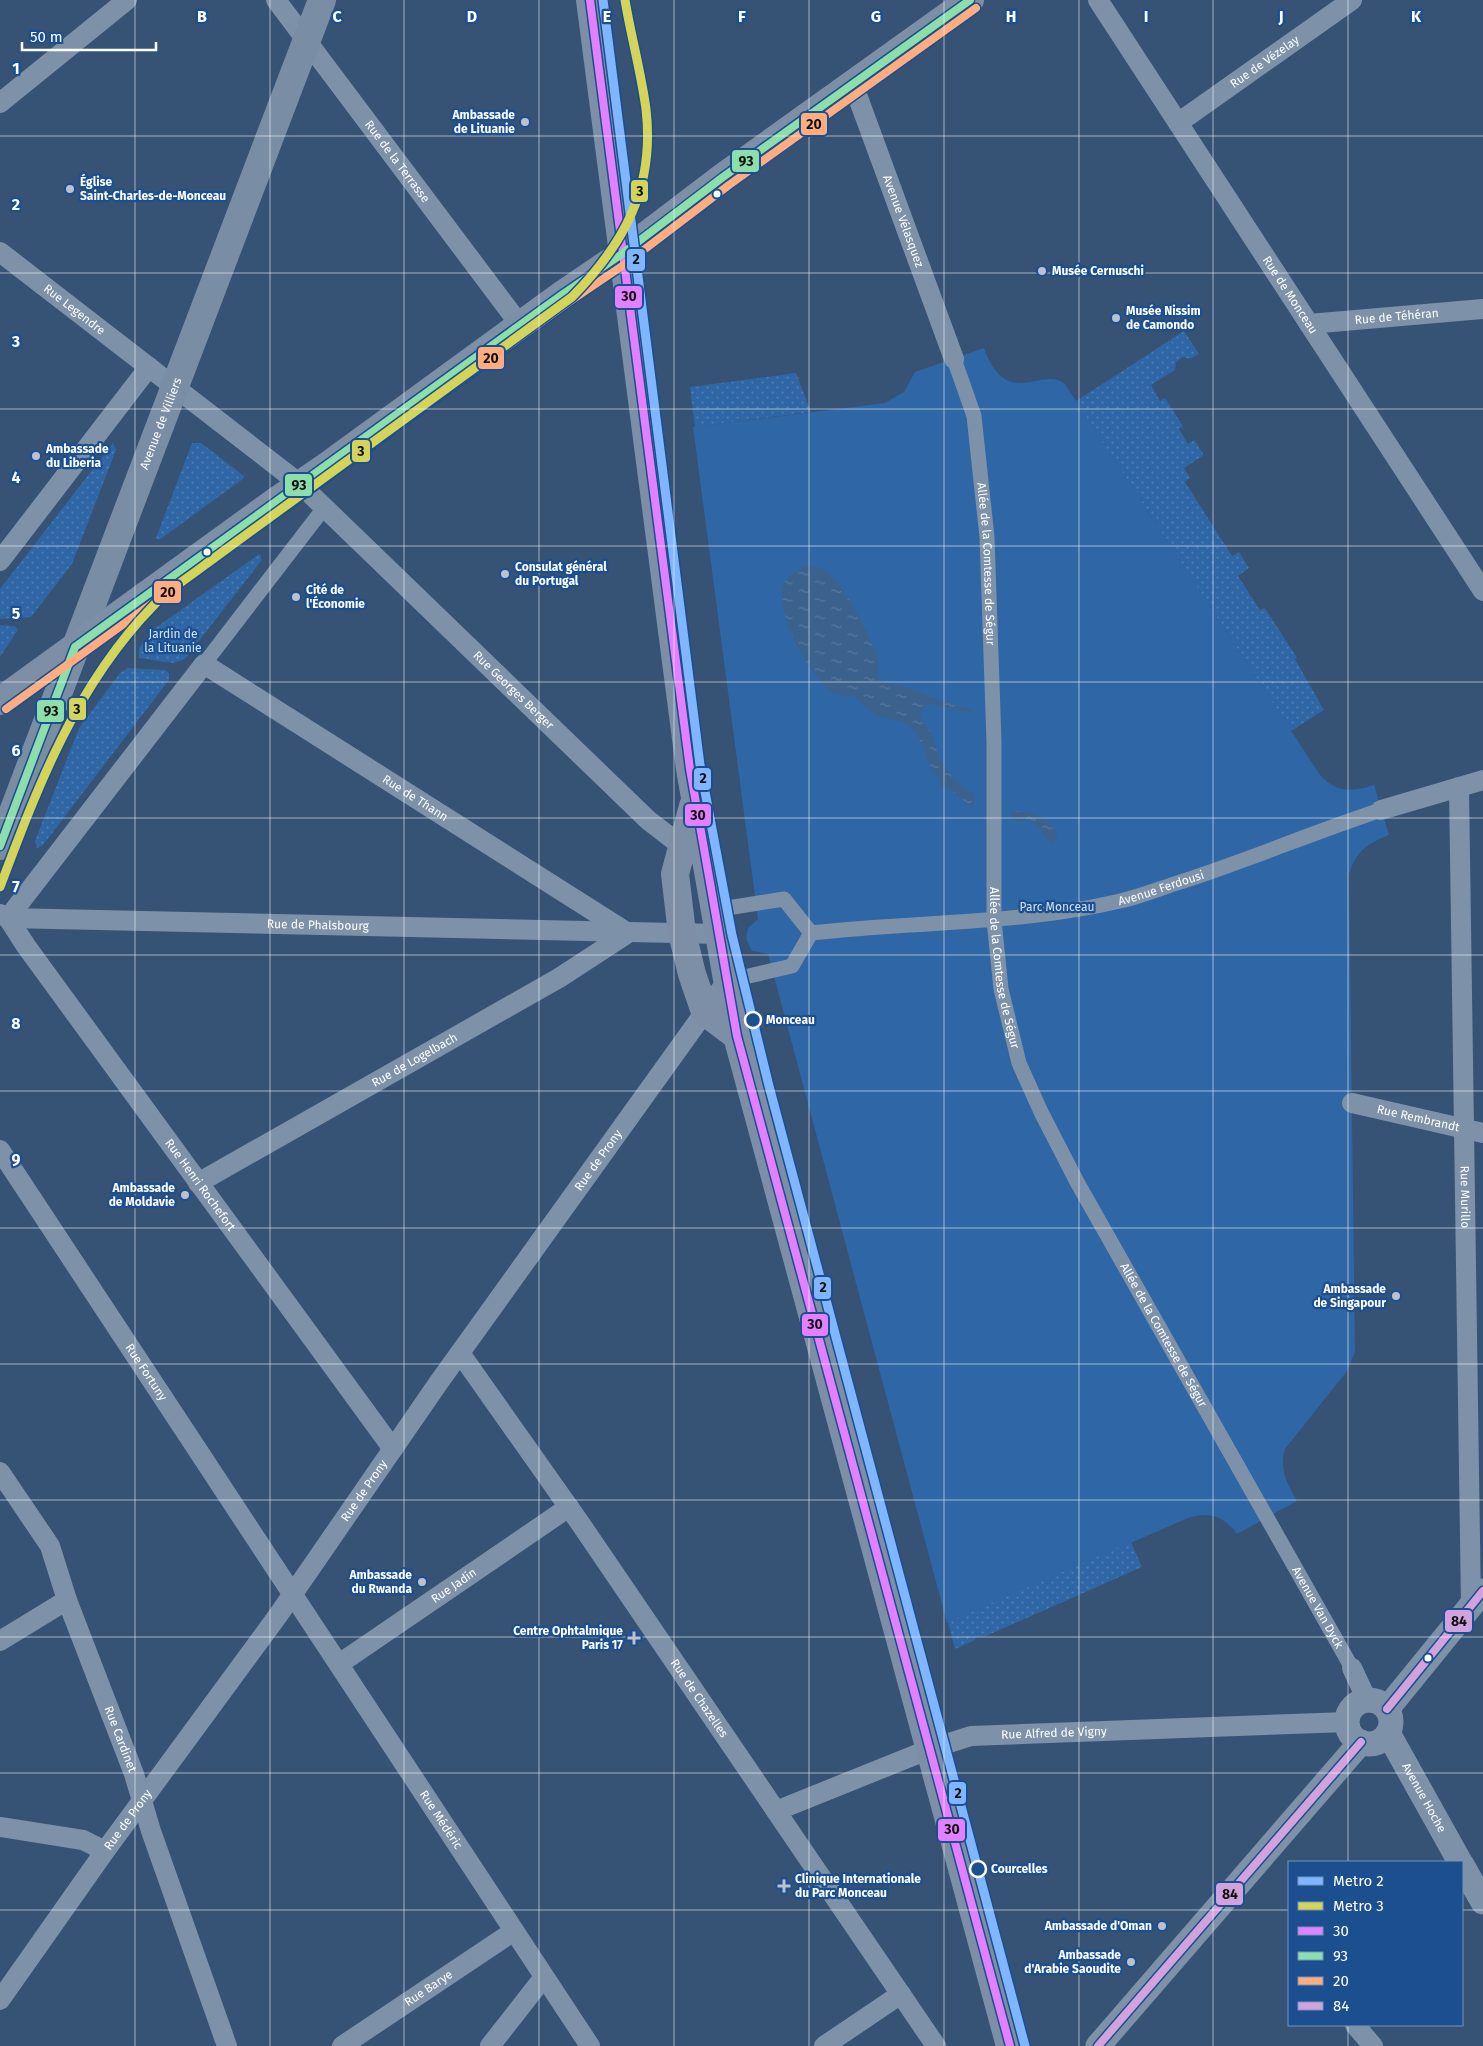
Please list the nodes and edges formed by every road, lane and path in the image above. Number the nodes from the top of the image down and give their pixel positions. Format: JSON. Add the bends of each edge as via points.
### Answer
{"nodes":[{"id":1,"x":127,"y":0,"type":"edge"},
{"id":2,"x":276,"y":0,"type":"edge"},
{"id":3,"x":322,"y":0,"type":"edge"},
{"id":4,"x":590,"y":0,"type":"edge"},
{"id":5,"x":970,"y":0,"type":"edge"},
{"id":6,"x":1098,"y":0,"type":"edge"},
{"id":7,"x":1352,"y":0,"type":"edge"},
{"id":8,"x":307,"y":40,"type":"junction"},
{"id":9,"x":853,"y":84,"type":"junction"},
{"id":10,"x":0,"y":103,"type":"edge"},
{"id":11,"x":1178,"y":123,"type":"junction"},
{"id":12,"x":0,"y":252,"type":"edge"},
{"id":13,"x":622,"y":254,"type":"junction"},
{"id":14,"x":1483,"y":309,"type":"edge"},
{"id":15,"x":1309,"y":324,"type":"junction"},
{"id":16,"x":520,"y":325,"type":"junction"},
{"id":17,"x":954,"y":359,"type":"joint"},
{"id":18,"x":148,"y":367,"type":"junction"},
{"id":19,"x":174,"y":388,"type":"junction"},
{"id":20,"x":300,"y":484,"type":"junction"},
{"id":21,"x":324,"y":508,"type":"junction"},
{"id":22,"x":0,"y":561,"type":"edge"},
{"id":23,"x":1483,"y":591,"type":"edge"},
{"id":24,"x":75,"y":647,"type":"junction"},
{"id":25,"x":204,"y":664,"type":"junction"},
{"id":26,"x":0,"y":700,"type":"edge"},
{"id":27,"x":1483,"y":780,"type":"edge"},
{"id":28,"x":1458,"y":787,"type":"junction"},
{"id":29,"x":695,"y":798,"type":"junction"},
{"id":30,"x":1381,"y":810,"type":"joint"},
{"id":31,"x":0,"y":846,"type":"edge"},
{"id":32,"x":683,"y":847,"type":"junction"},
{"id":33,"x":708,"y":867,"type":"junction"},
{"id":34,"x":4,"y":916,"type":"edge"},
{"id":35,"x":994,"y":920,"type":"junction"},
{"id":36,"x":717,"y":922,"type":"junction"},
{"id":37,"x":628,"y":933,"type":"junction"},
{"id":38,"x":682,"y":933,"type":"junction"},
{"id":39,"x":811,"y":933,"type":"junction"},
{"id":40,"x":727,"y":980,"type":"junction"},
{"id":41,"x":705,"y":1012,"type":"junction"},
{"id":42,"x":737,"y":1036,"type":"junction"},
{"id":43,"x":1352,"y":1103,"type":"dead end"},
{"id":44,"x":1463,"y":1128,"type":"junction"},
{"id":45,"x":1483,"y":1133,"type":"edge"},
{"id":46,"x":0,"y":1150,"type":"edge"},
{"id":47,"x":198,"y":1183,"type":"junction"},
{"id":48,"x":460,"y":1353,"type":"junction"},
{"id":49,"x":392,"y":1450,"type":"junction"},
{"id":50,"x":0,"y":1472,"type":"edge"},
{"id":51,"x":569,"y":1507,"type":"junction"},
{"id":52,"x":1266,"y":1518,"type":"joint"},
{"id":53,"x":293,"y":1595,"type":"junction"},
{"id":54,"x":1477,"y":1599,"type":"edge"},
{"id":55,"x":67,"y":1600,"type":"junction"},
{"id":56,"x":0,"y":1641,"type":"edge"},
{"id":57,"x":339,"y":1664,"type":"junction"},
{"id":58,"x":1352,"y":1668,"type":"joint"},
{"id":59,"x":1381,"y":1714,"type":"junction"},
{"id":60,"x":1347,"y":1722,"type":"junction"},
{"id":61,"x":1361,"y":1742,"type":"junction"},
{"id":62,"x":930,"y":1749,"type":"junction"},
{"id":63,"x":142,"y":1803,"type":"junction"},
{"id":64,"x":776,"y":1810,"type":"junction"},
{"id":65,"x":0,"y":1827,"type":"edge"},
{"id":66,"x":105,"y":1851,"type":"junction"},
{"id":67,"x":1459,"y":1861,"type":"edge"},
{"id":68,"x":1463,"y":1867,"type":"edge"},
{"id":69,"x":1483,"y":1902,"type":"edge"},
{"id":70,"x":514,"y":1931,"type":"junction"},
{"id":71,"x":544,"y":1977,"type":"junction"},
{"id":72,"x":900,"y":1994,"type":"junction"},
{"id":73,"x":0,"y":2000,"type":"edge"},
{"id":74,"x":1356,"y":2026,"type":"edge"},
{"id":75,"x":1109,"y":2041,"type":"edge"},
{"id":76,"x":227,"y":2046,"type":"edge"},
{"id":77,"x":342,"y":2046,"type":"edge"},
{"id":78,"x":490,"y":2046,"type":"edge"},
{"id":79,"x":590,"y":2046,"type":"edge"},
{"id":80,"x":824,"y":2046,"type":"edge"},
{"id":81,"x":936,"y":2046,"type":"edge"},
{"id":82,"x":1010,"y":2046,"type":"edge"},
{"id":83,"x":1373,"y":2046,"type":"edge"}],
"edges":[{"from":1,"to":10,"type":"street"},
{"from":2,"to":8,"type":"street","name":"Rue de la Terrasse"},
{"from":3,"to":8,"type":"main road","name":"Avenue de Villiers"},
{"from":4,"to":13,"type":"main road"},
{"from":5,"to":9,"type":"main road"},
{"from":6,"to":11,"type":"street","name":"Rue de Monceau"},
{"from":7,"to":11,"type":"street","name":"Rue de Vézelay"},
{"from":8,"to":16,"type":"street","name":"Rue de la Terrasse"},
{"from":8,"to":19,"type":"main road","name":"Avenue de Villiers"},
{"from":9,"to":13,"type":"main road"},
{"from":9,"to":17,"type":"street","name":"Avenue Vélasquez"},
{"from":11,"to":15,"type":"street","name":"Rue de Monceau"},
{"from":12,"to":18,"type":"street","name":"Rue Legendre"},
{"from":13,"to":16,"type":"main road"},
{"from":13,"to":29,"type":"main road"},
{"from":14,"to":15,"type":"street","name":"Rue de Téhéran"},
{"from":15,"to":23,"type":"street","name":"Rue de Monceau"},
{"from":16,"to":20,"type":"main road"},
{"from":17,"to":35,"type":"street","name":"Allée de la Comtesse de Ségur","via":[[974,416],[987,537],[994,742]]},
{"from":18,"to":19,"type":"street","name":"Rue Legendre"},
{"from":18,"to":22,"type":"street"},
{"from":19,"to":20,"type":"street","name":"Rue Legendre"},
{"from":19,"to":24,"type":"main road","name":"Avenue de Villiers"},
{"from":20,"to":21,"type":"street","name":"Rue Georges Berger"},
{"from":20,"to":24,"type":"main road"},
{"from":21,"to":25,"type":"street"},
{"from":21,"to":32,"type":"street","name":"Rue Georges Berger","via":[[648,820]]},
{"from":24,"to":26,"type":"main road"},
{"from":24,"to":31,"type":"main road","name":"Avenue de Villiers"},
{"from":25,"to":34,"type":"street"},
{"from":25,"to":37,"type":"street","name":"Rue de Thann"},
{"from":27,"to":28,"type":"street"},
{"from":28,"to":30,"type":"street"},
{"from":28,"to":44,"type":"street","name":"Rue Murillo"},
{"from":29,"to":32,"type":"main road"},
{"from":29,"to":33,"type":"main road"},
{"from":30,"to":35,"type":"street","name":"Avenue Ferdousi","via":[[1319,830],[1245,862],[1121,901]]},
{"from":32,"to":33,"type":"street","name":"Rue Georges Berger"},
{"from":32,"to":38,"type":"main road","via":[[675,874]]},
{"from":33,"to":36,"type":"main road"},
{"from":34,"to":37,"type":"street","name":"Rue de Phalsbourg"},
{"from":34,"to":47,"type":"street","name":"Rue Henri Rochefort"},
{"from":35,"to":39,"type":"street","name":"Avenue Ferdousi"},
{"from":35,"to":52,"type":"street","name":"Allée de la Comtesse de Ségur","via":[[1001,989],[1009,1026],[1019,1063],[1041,1112]]},
{"from":36,"to":38,"type":"street","name":"Rue de Phalsbourg"},
{"from":36,"to":39,"type":"street","via":[[784,899]]},
{"from":36,"to":40,"type":"main road"},
{"from":37,"to":38,"type":"street","name":"Rue de Phalsbourg"},
{"from":37,"to":47,"type":"street","name":"Rue de Logelbach","via":[[559,978]]},
{"from":38,"to":41,"type":"main road"},
{"from":39,"to":40,"type":"street","via":[[792,966]]},
{"from":40,"to":41,"type":"street","name":"Rue de Prony"},
{"from":40,"to":42,"type":"main road"},
{"from":41,"to":42,"type":"main road"},
{"from":41,"to":48,"type":"street","name":"Rue de Prony"},
{"from":42,"to":62,"type":"main road"},
{"from":43,"to":44,"type":"street","name":"Rue Rembrandt"},
{"from":44,"to":45,"type":"street","name":"Rue Rembrandt"},
{"from":44,"to":54,"type":"street","name":"Rue Murillo"},
{"from":46,"to":53,"type":"street","name":"Rue Fortuny"},
{"from":47,"to":49,"type":"street","name":"Rue Henri Rochefort"},
{"from":48,"to":49,"type":"street","name":"Rue de Prony"},
{"from":48,"to":51,"type":"street","name":"Rue de Chazelles"},
{"from":49,"to":53,"type":"street","name":"Rue de Prony"},
{"from":50,"to":55,"type":"street","name":"Rue Cardinet","via":[[50,1546]]},
{"from":51,"to":57,"type":"street","name":"Rue Jadin"},
{"from":51,"to":64,"type":"street","name":"Rue de Chazelles"},
{"from":52,"to":58,"type":"street","name":"Avenue Van Dyck"},
{"from":53,"to":57,"type":"street","name":"Rue Médéric"},
{"from":53,"to":63,"type":"street","name":"Rue de Prony"},
{"from":54,"to":59,"type":"street"},
{"from":55,"to":56,"type":"street"},
{"from":55,"to":63,"type":"street","name":"Rue Cardinet","via":[[134,1774]]},
{"from":57,"to":70,"type":"street","name":"Rue Médéric"},
{"from":58,"to":59,"type":"street","name":"Avenue Van Dyck"},
{"from":59,"to":60,"type":"street","via":[[1354,1706]]},
{"from":59,"to":61,"type":"street","via":[[1378,1742]]},
{"from":59,"to":67,"type":"street","name":"Avenue Hoche"},
{"from":60,"to":61,"type":"street","via":[[1351,1735]]},
{"from":60,"to":62,"type":"street","name":"Rue Alfred de Vigny","via":[[971,1736]]},
{"from":61,"to":75,"type":"street"},
{"from":62,"to":64,"type":"street","name":"Rue Alfred de Vigny"},
{"from":62,"to":82,"type":"main road"},
{"from":63,"to":66,"type":"street","name":"Rue de Prony"},
{"from":63,"to":76,"type":"street","name":"Rue Cardinet"},
{"from":64,"to":72,"type":"street","name":"Rue de Chazelles"},
{"from":65,"to":66,"type":"street","via":[[83,1840]]},
{"from":66,"to":73,"type":"street","name":"Rue de Prony"},
{"from":68,"to":69,"type":"street","name":"Avenue Hoche"},
{"from":70,"to":71,"type":"street","name":"Rue Médéric"},
{"from":70,"to":77,"type":"street","name":"Rue Barye"},
{"from":71,"to":78,"type":"street"},
{"from":71,"to":79,"type":"street","name":"Rue Médéric"},
{"from":72,"to":80,"type":"street"},
{"from":72,"to":81,"type":"street","name":"Rue de Chazelles"},
{"from":74,"to":83,"type":"street"}]}
